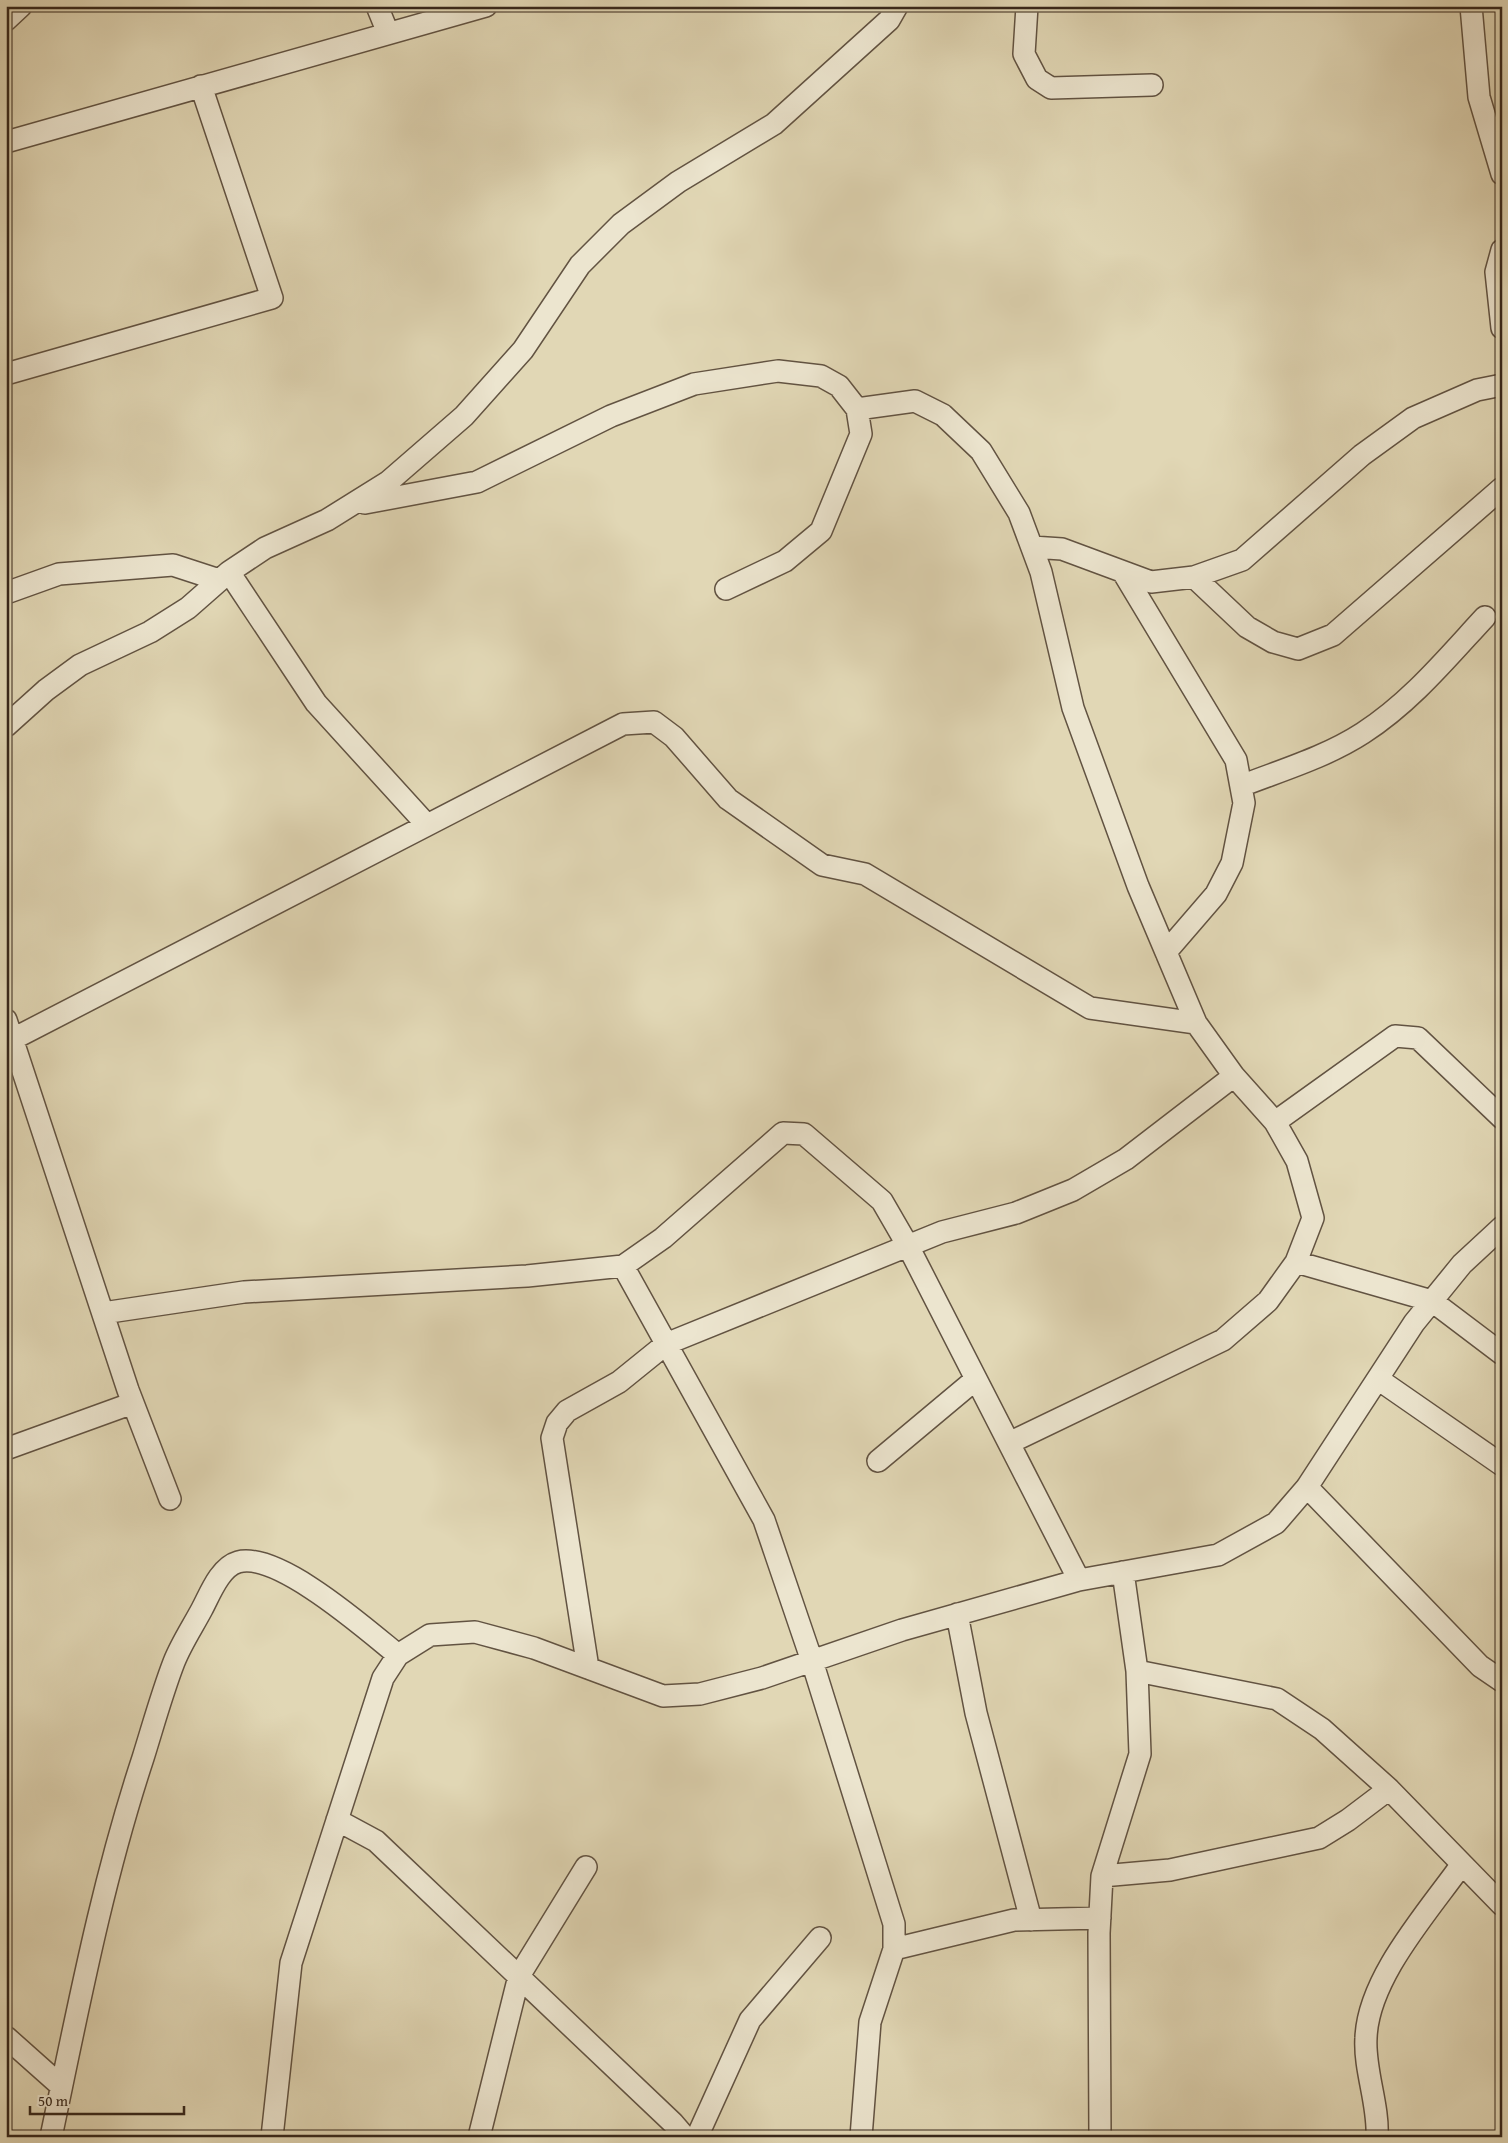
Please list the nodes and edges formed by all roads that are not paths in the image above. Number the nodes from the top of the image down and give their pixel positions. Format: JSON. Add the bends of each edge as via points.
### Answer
{"nodes":[{"id":1,"x":21,"y":6,"type":"edge"},
{"id":2,"x":377,"y":6,"type":"edge"},
{"id":3,"x":486,"y":6,"type":"edge"},
{"id":4,"x":897,"y":6,"type":"edge"},
{"id":5,"x":1027,"y":6,"type":"edge"},
{"id":6,"x":1471,"y":6,"type":"edge"},
{"id":7,"x":6,"y":20,"type":"edge"},
{"id":8,"x":388,"y":33,"type":"junction"},
{"id":9,"x":1152,"y":85,"type":"dead end"},
{"id":10,"x":201,"y":86,"type":"junction"},
{"id":11,"x":6,"y":142,"type":"edge"},
{"id":12,"x":1502,"y":174,"type":"edge"},
{"id":13,"x":1502,"y":250,"type":"edge"},
{"id":14,"x":1502,"y":328,"type":"edge"},
{"id":15,"x":6,"y":374,"type":"edge"},
{"id":16,"x":1502,"y":385,"type":"edge"},
{"id":17,"x":857,"y":409,"type":"junction"},
{"id":18,"x":1502,"y":488,"type":"edge"},
{"id":19,"x":352,"y":505,"type":"junction"},
{"id":20,"x":1032,"y":547,"type":"junction"},
{"id":21,"x":1123,"y":572,"type":"junction"},
{"id":22,"x":224,"y":576,"type":"junction"},
{"id":23,"x":1194,"y":578,"type":"junction"},
{"id":24,"x":726,"y":589,"type":"dead end"},
{"id":25,"x":6,"y":593,"type":"edge"},
{"id":26,"x":1485,"y":617,"type":"dead end"},
{"id":27,"x":6,"y":726,"type":"edge"},
{"id":28,"x":1241,"y":786,"type":"junction"},
{"id":29,"x":427,"y":826,"type":"junction"},
{"id":30,"x":1166,"y":952,"type":"junction"},
{"id":31,"x":1196,"y":1023,"type":"junction"},
{"id":32,"x":10,"y":1029,"type":"edge"},
{"id":33,"x":1234,"y":1076,"type":"junction"},
{"id":34,"x":1502,"y":1118,"type":"edge"},
{"id":35,"x":1275,"y":1122,"type":"junction"},
{"id":36,"x":1502,"y":1227,"type":"edge"},
{"id":37,"x":908,"y":1246,"type":"junction"},
{"id":38,"x":1296,"y":1262,"type":"junction"},
{"id":39,"x":623,"y":1266,"type":"junction"},
{"id":40,"x":1432,"y":1301,"type":"junction"},
{"id":41,"x":103,"y":1314,"type":"junction"},
{"id":42,"x":666,"y":1344,"type":"junction"},
{"id":43,"x":1502,"y":1354,"type":"edge"},
{"id":44,"x":976,"y":1379,"type":"junction"},
{"id":45,"x":1378,"y":1379,"type":"junction"},
{"id":46,"x":133,"y":1403,"type":"junction"},
{"id":47,"x":1009,"y":1443,"type":"junction"},
{"id":48,"x":6,"y":1449,"type":"edge"},
{"id":49,"x":878,"y":1460,"type":"dead end"},
{"id":50,"x":1502,"y":1465,"type":"edge"},
{"id":51,"x":1307,"y":1487,"type":"junction"},
{"id":52,"x":170,"y":1499,"type":"dead end"},
{"id":53,"x":1124,"y":1572,"type":"junction"},
{"id":54,"x":1078,"y":1580,"type":"junction"},
{"id":55,"x":957,"y":1614,"type":"junction"},
{"id":56,"x":398,"y":1655,"type":"junction"},
{"id":57,"x":812,"y":1661,"type":"junction"},
{"id":58,"x":588,"y":1668,"type":"junction"},
{"id":59,"x":1137,"y":1671,"type":"junction"},
{"id":60,"x":1502,"y":1681,"type":"edge"},
{"id":61,"x":1389,"y":1789,"type":"junction"},
{"id":62,"x":337,"y":1820,"type":"junction"},
{"id":63,"x":1462,"y":1864,"type":"junction"},
{"id":64,"x":586,"y":1867,"type":"dead end"},
{"id":65,"x":1102,"y":1876,"type":"junction"},
{"id":66,"x":1502,"y":1905,"type":"edge"},
{"id":67,"x":1100,"y":1918,"type":"junction"},
{"id":68,"x":1032,"y":1920,"type":"junction"},
{"id":69,"x":820,"y":1938,"type":"dead end"},
{"id":70,"x":894,"y":1950,"type":"junction"},
{"id":71,"x":519,"y":1976,"type":"junction"},
{"id":72,"x":6,"y":2037,"type":"edge"},
{"id":73,"x":62,"y":2086,"type":"junction"},
{"id":74,"x":51,"y":2137,"type":"edge"},
{"id":75,"x":272,"y":2137,"type":"edge"},
{"id":76,"x":479,"y":2137,"type":"edge"},
{"id":77,"x":686,"y":2137,"type":"edge"},
{"id":78,"x":697,"y":2137,"type":"edge"},
{"id":79,"x":861,"y":2137,"type":"edge"},
{"id":80,"x":1100,"y":2137,"type":"edge"},
{"id":81,"x":1377,"y":2137,"type":"edge"}],
"edges":[{"from":1,"to":7,"type":"street"},
{"from":2,"to":8,"type":"street"},
{"from":3,"to":8,"type":"street"},
{"from":4,"to":19,"type":"street","via":[[889,20],[774,124],[678,182],[621,224],[580,265],[523,350],[464,416],[388,482]]},
{"from":5,"to":9,"type":"street","via":[[1024,54],[1036,79],[1051,88]]},
{"from":6,"to":12,"type":"street","via":[[1479,97]]},
{"from":8,"to":10,"type":"street"},
{"from":10,"to":11,"type":"street"},
{"from":10,"to":15,"type":"street","via":[[272,298]]},
{"from":13,"to":14,"type":"street","via":[[1496,272]]},
{"from":16,"to":23,"type":"street","via":[[1478,390],[1413,418],[1362,456],[1242,560]]},
{"from":17,"to":19,"type":"street","via":[[839,386],[821,376],[778,371],[694,384],[611,416],[477,482]]},
{"from":17,"to":20,"type":"street","via":[[914,401],[943,415],[981,451],[1019,513]]},
{"from":17,"to":24,"type":"street","via":[[861,434],[821,530],[785,562]]},
{"from":18,"to":23,"type":"street","via":[[1333,635],[1298,649],[1273,642],[1247,627]]},
{"from":19,"to":22,"type":"street","via":[[265,548]]},
{"from":20,"to":21,"type":"street","via":[[1062,549]]},
{"from":20,"to":30,"type":"street","via":[[1041,572],[1073,708],[1138,886]]},
{"from":21,"to":23,"type":"street","via":[[1151,582]]},
{"from":21,"to":28,"type":"street","via":[[1236,760]]},
{"from":22,"to":25,"type":"street","via":[[173,565],[59,574]]},
{"from":22,"to":27,"type":"street","via":[[188,608],[150,632],[80,665]]},
{"from":22,"to":29,"type":"street","via":[[316,703]]},
{"from":26,"to":28,"type":"street","via":[[1419,689],[1363,733],[1314,759]]},
{"from":28,"to":30,"type":"street","via":[[1244,803],[1232,863],[1216,894]]},
{"from":29,"to":31,"type":"street","via":[[623,724],[654,722],[674,737],[728,799],[822,865],[865,874],[1090,1008]]},
{"from":29,"to":32,"type":"street"},
{"from":30,"to":31,"type":"street"},
{"from":31,"to":33,"type":"street"},
{"from":32,"to":41,"type":"street"},
{"from":33,"to":35,"type":"street"},
{"from":33,"to":37,"type":"street","via":[[1126,1159],[1073,1190],[1016,1214],[942,1232]]},
{"from":34,"to":35,"type":"street","via":[[1418,1038],[1395,1036]]},
{"from":35,"to":38,"type":"street","via":[[1297,1161],[1312,1218]]},
{"from":36,"to":40,"type":"street","via":[[1462,1264]]},
{"from":37,"to":39,"type":"street","via":[[882,1202],[804,1134],[783,1133],[663,1238]]},
{"from":37,"to":42,"type":"street"},
{"from":37,"to":44,"type":"street"},
{"from":38,"to":40,"type":"street"},
{"from":38,"to":47,"type":"street","via":[[1268,1301],[1222,1340]]},
{"from":39,"to":41,"type":"street","via":[[527,1276],[244,1292]]},
{"from":39,"to":42,"type":"street"},
{"from":40,"to":43,"type":"street"},
{"from":40,"to":45,"type":"street"},
{"from":41,"to":46,"type":"street"},
{"from":42,"to":57,"type":"street","via":[[764,1520]]},
{"from":42,"to":58,"type":"street","via":[[619,1382],[567,1411],[557,1423],[552,1438]]},
{"from":44,"to":47,"type":"street"},
{"from":44,"to":49,"type":"street"},
{"from":45,"to":50,"type":"street"},
{"from":45,"to":51,"type":"street"},
{"from":46,"to":48,"type":"street"},
{"from":46,"to":52,"type":"street"},
{"from":47,"to":54,"type":"street"},
{"from":51,"to":53,"type":"street","via":[[1276,1524],[1218,1555]]},
{"from":51,"to":60,"type":"street","via":[[1480,1666]]},
{"from":53,"to":54,"type":"street"},
{"from":53,"to":59,"type":"street"},
{"from":54,"to":55,"type":"street"},
{"from":55,"to":57,"type":"street"},
{"from":55,"to":68,"type":"street","via":[[976,1713]]},
{"from":56,"to":58,"type":"street","via":[[430,1635],[476,1632],[534,1648]]},
{"from":56,"to":62,"type":"street","via":[[383,1678]]},
{"from":56,"to":73,"type":"street","via":[[325,1596],[285,1572],[254,1562],[238,1562],[226,1569],[215,1583],[174,1661],[126,1810],[91,1946]]},
{"from":57,"to":58,"type":"street","via":[[700,1694],[663,1696]]},
{"from":57,"to":70,"type":"street","via":[[894,1924]]},
{"from":59,"to":61,"type":"street","via":[[1277,1699],[1322,1729]]},
{"from":59,"to":65,"type":"street","via":[[1140,1754]]},
{"from":61,"to":63,"type":"street"},
{"from":61,"to":65,"type":"street","via":[[1319,1838],[1170,1870]]},
{"from":62,"to":71,"type":"street","via":[[376,1841]]},
{"from":62,"to":75,"type":"street","via":[[291,1963]]},
{"from":63,"to":66,"type":"street"},
{"from":63,"to":81,"type":"street","via":[[1391,1963],[1371,2006],[1366,2039]]},
{"from":64,"to":71,"type":"street"},
{"from":65,"to":67,"type":"street"},
{"from":67,"to":68,"type":"street"},
{"from":67,"to":80,"type":"street"},
{"from":68,"to":70,"type":"street","via":[[1014,1920]]},
{"from":69,"to":78,"type":"street","via":[[750,2020]]},
{"from":70,"to":79,"type":"street","via":[[870,2022]]},
{"from":71,"to":76,"type":"street"},
{"from":71,"to":77,"type":"street"},
{"from":72,"to":73,"type":"street"},
{"from":73,"to":74,"type":"street"}]}
